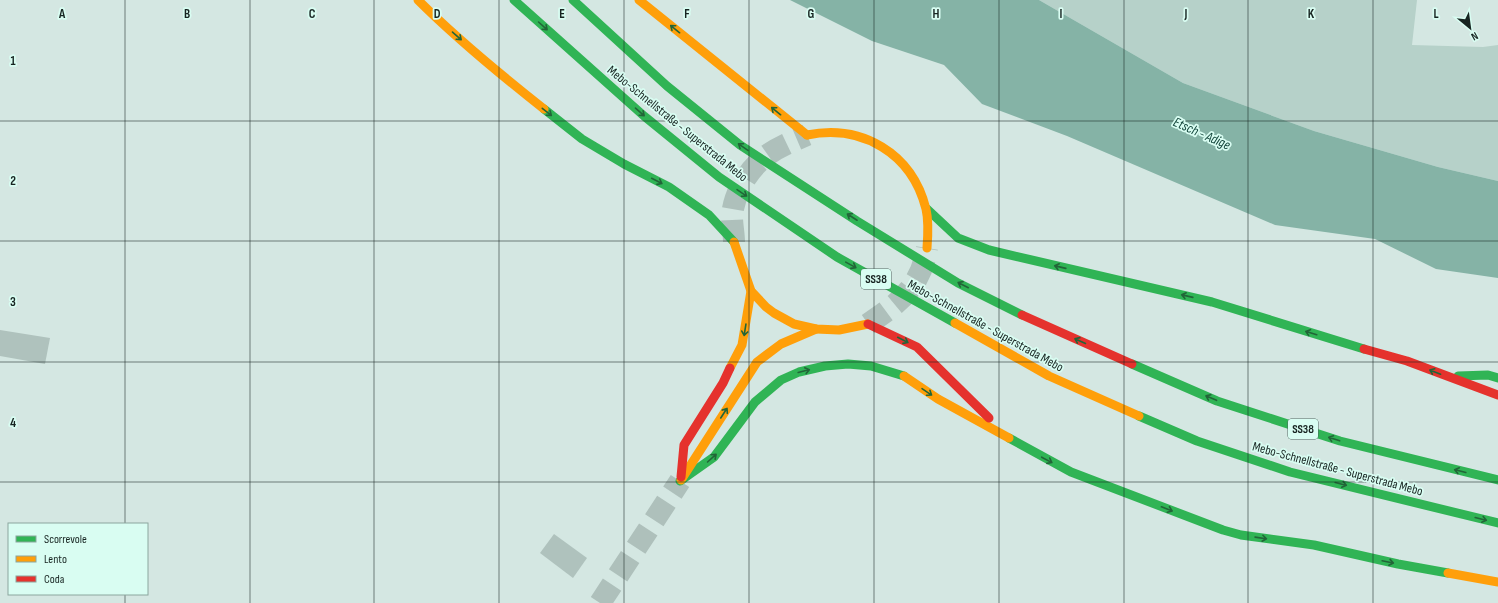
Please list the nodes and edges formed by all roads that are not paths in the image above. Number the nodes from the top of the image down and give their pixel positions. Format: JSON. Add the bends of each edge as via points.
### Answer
{"nodes":[{"id":1,"x":418,"y":0,"type":"edge"},
{"id":2,"x":514,"y":0,"type":"edge"},
{"id":3,"x":573,"y":0,"type":"edge"},
{"id":4,"x":639,"y":0,"type":"edge"},
{"id":5,"x":926,"y":209,"type":"junction"},
{"id":6,"x":927,"y":248,"type":"tunnel mouth"},
{"id":7,"x":751,"y":291,"type":"junction"},
{"id":8,"x":816,"y":329,"type":"junction"},
{"id":9,"x":1449,"y":377,"type":"junction"},
{"id":10,"x":1498,"y":378,"type":"edge"},
{"id":11,"x":1498,"y":395,"type":"edge"},
{"id":12,"x":1013,"y":440,"type":"junction"},
{"id":13,"x":1498,"y":480,"type":"edge"},
{"id":14,"x":680,"y":481,"type":"junction"},
{"id":15,"x":1498,"y":523,"type":"edge"},
{"id":16,"x":1498,"y":582,"type":"edge"}],
"edges":[{"from":1,"to":7,"type":"main road","one_way":true,"via":[[517,88],[582,139],[669,187],[709,215],[734,242]]},
{"from":2,"to":15,"type":"main road","name":"Mebo-Schnellstraße - Superstrada Mebo","number":"SS38","one_way":true,"via":[[644,116],[719,177],[837,257],[1049,376],[1197,441],[1290,472]]},
{"from":13,"to":3,"type":"main road","name":"Mebo-Schnellstraße - Superstrada Mebo","number":"SS38","one_way":true,"via":[[1340,441],[1217,401],[1033,321],[958,283],[740,145],[667,86]]},
{"from":5,"to":4,"type":"main road","one_way":true,"via":[[913,177],[896,157],[882,146],[849,134],[823,132],[807,135]]},
{"from":5,"to":6,"type":"main road","via":[[929,232]]},
{"from":9,"to":5,"type":"main road","one_way":true,"via":[[1407,361],[1212,302],[988,250],[958,238]]},
{"from":7,"to":8,"type":"main road","via":[[766,307],[784,319]]},
{"from":7,"to":14,"type":"main road","one_way":true,"via":[[742,345],[723,383],[684,445]]},
{"from":8,"to":12,"type":"main road","one_way":true,"via":[[839,330],[868,324],[917,347],[944,376]]},
{"from":14,"to":8,"type":"main road","one_way":true,"via":[[757,362],[781,344]]},
{"from":9,"to":10,"type":"main road","via":[[1488,374]]},
{"from":9,"to":11,"type":"main road"},
{"from":14,"to":12,"type":"main road","one_way":true,"via":[[714,457],[755,402],[781,380],[799,372],[824,366],[871,366],[906,377],[938,399]]},
{"from":12,"to":16,"type":"main road","one_way":true,"via":[[1071,472],[1223,530],[1241,535],[1314,545],[1398,564]]}]}
